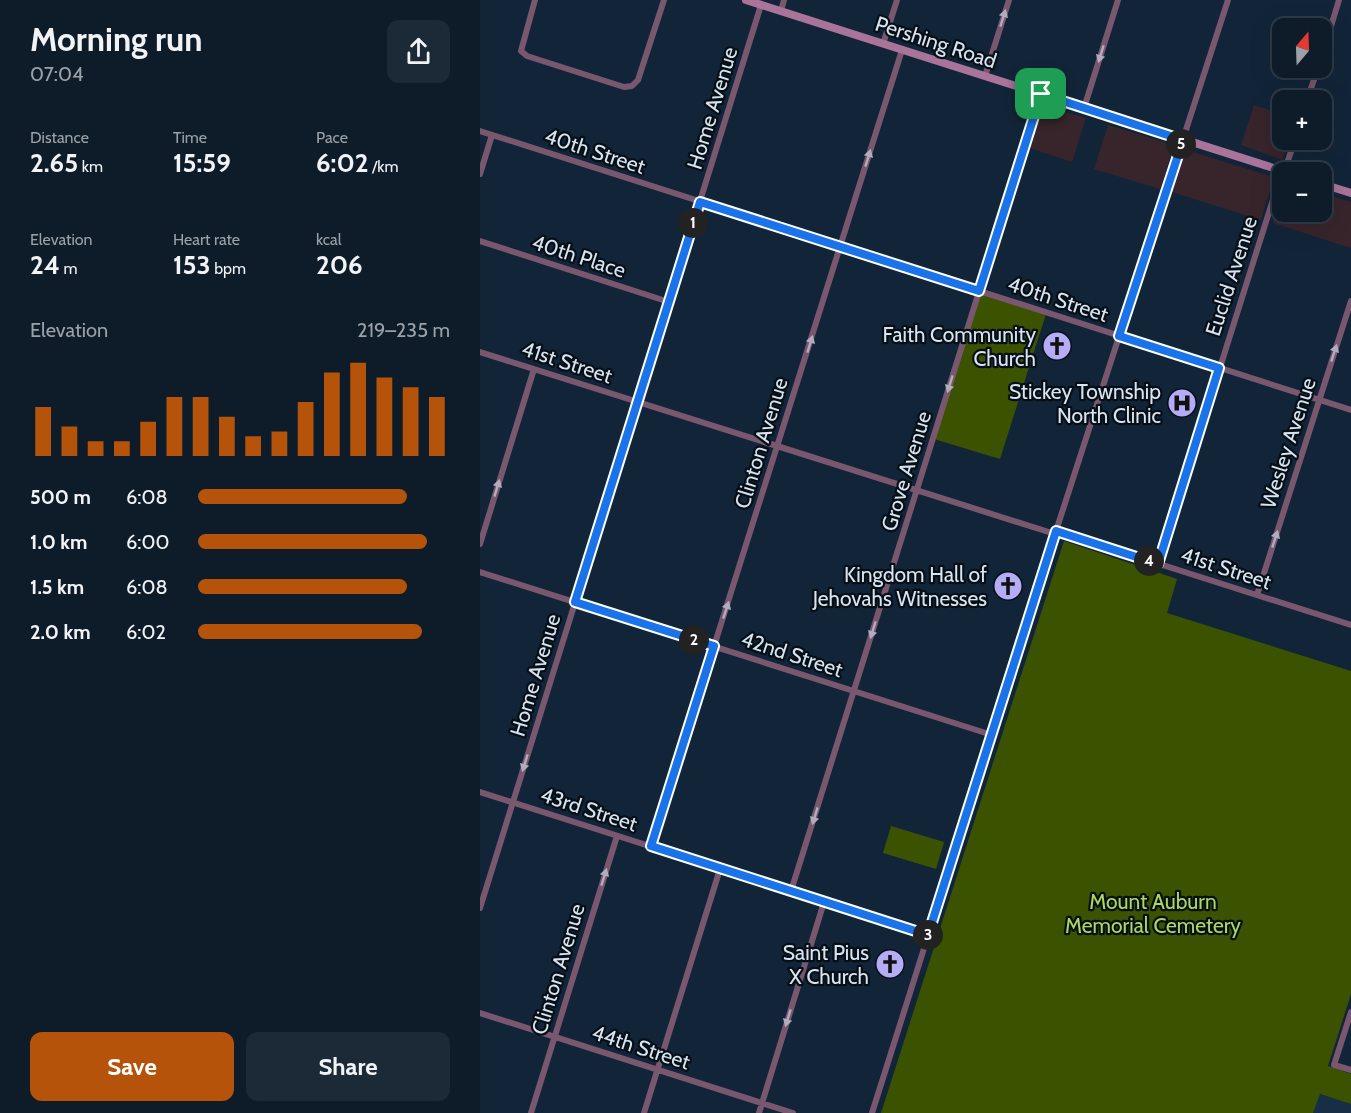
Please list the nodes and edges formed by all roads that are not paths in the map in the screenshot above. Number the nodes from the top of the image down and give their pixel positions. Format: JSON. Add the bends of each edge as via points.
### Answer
{"nodes":[{"id":1,"x":535,"y":0,"type":"edge"},
{"id":2,"x":664,"y":0,"type":"edge"},
{"id":3,"x":746,"y":0,"type":"edge"},
{"id":4,"x":784,"y":0,"type":"edge"},
{"id":5,"x":897,"y":0,"type":"edge"},
{"id":6,"x":1009,"y":0,"type":"edge"},
{"id":7,"x":1118,"y":0,"type":"edge"},
{"id":8,"x":1228,"y":0,"type":"edge"},
{"id":9,"x":1340,"y":0,"type":"edge"},
{"id":10,"x":761,"y":5,"type":"junction"},
{"id":11,"x":781,"y":11,"type":"junction"},
{"id":12,"x":1332,"y":25,"type":"edge"},
{"id":13,"x":883,"y":44,"type":"junction"},
{"id":14,"x":902,"y":50,"type":"junction"},
{"id":15,"x":985,"y":76,"type":"junction"},
{"id":16,"x":1041,"y":94,"type":"junction"},
{"id":17,"x":1084,"y":108,"type":"junction"},
{"id":18,"x":480,"y":131,"type":"edge"},
{"id":19,"x":492,"y":135,"type":"junction"},
{"id":20,"x":1183,"y":140,"type":"junction"},
{"id":21,"x":1272,"y":168,"type":"edge"},
{"id":22,"x":480,"y":174,"type":"edge"},
{"id":23,"x":1332,"y":187,"type":"edge"},
{"id":24,"x":1351,"y":193,"type":"edge"},
{"id":25,"x":700,"y":202,"type":"junction"},
{"id":26,"x":1272,"y":208,"type":"edge"},
{"id":27,"x":480,"y":241,"type":"edge"},
{"id":28,"x":840,"y":247,"type":"junction"},
{"id":29,"x":979,"y":291,"type":"junction"},
{"id":30,"x":1351,"y":301,"type":"edge"},
{"id":31,"x":669,"y":302,"type":"junction"},
{"id":32,"x":1119,"y":336,"type":"junction"},
{"id":33,"x":480,"y":351,"type":"edge"},
{"id":34,"x":1219,"y":368,"type":"junction"},
{"id":35,"x":534,"y":369,"type":"junction"},
{"id":36,"x":1320,"y":400,"type":"junction"},
{"id":37,"x":638,"y":401,"type":"junction"},
{"id":38,"x":1351,"y":410,"type":"edge"},
{"id":39,"x":778,"y":446,"type":"junction"},
{"id":40,"x":917,"y":490,"type":"junction"},
{"id":41,"x":1056,"y":532,"type":"junction"},
{"id":42,"x":480,"y":543,"type":"edge"},
{"id":43,"x":1158,"y":564,"type":"junction"},
{"id":44,"x":480,"y":572,"type":"edge"},
{"id":45,"x":1257,"y":595,"type":"junction"},
{"id":46,"x":575,"y":602,"type":"junction"},
{"id":47,"x":1351,"y":625,"type":"edge"},
{"id":48,"x":714,"y":646,"type":"junction"},
{"id":49,"x":854,"y":691,"type":"junction"},
{"id":50,"x":992,"y":735,"type":"junction"},
{"id":51,"x":480,"y":792,"type":"edge"},
{"id":52,"x":513,"y":802,"type":"junction"},
{"id":53,"x":617,"y":836,"type":"junction"},
{"id":54,"x":651,"y":846,"type":"junction"},
{"id":55,"x":720,"y":869,"type":"junction"},
{"id":56,"x":791,"y":891,"type":"junction"},
{"id":57,"x":824,"y":902,"type":"junction"},
{"id":58,"x":480,"y":908,"type":"edge"},
{"id":59,"x":928,"y":935,"type":"junction"},
{"id":60,"x":1351,"y":1012,"type":"edge"},
{"id":61,"x":480,"y":1013,"type":"edge"},
{"id":62,"x":554,"y":1037,"type":"junction"},
{"id":63,"x":658,"y":1070,"type":"junction"},
{"id":64,"x":1351,"y":1070,"type":"edge"},
{"id":65,"x":762,"y":1103,"type":"junction"},
{"id":66,"x":531,"y":1113,"type":"edge"},
{"id":67,"x":644,"y":1113,"type":"edge"},
{"id":68,"x":759,"y":1113,"type":"edge"},
{"id":69,"x":793,"y":1113,"type":"edge"},
{"id":70,"x":872,"y":1113,"type":"edge"}],
"edges":[{"from":1,"to":2,"type":"street","via":[[521,51],[624,87],[638,80]]},
{"from":3,"to":10,"type":"main road","name":"Pershing Road"},
{"from":4,"to":11,"type":"street"},
{"from":5,"to":13,"type":"street"},
{"from":15,"to":6,"type":"street","one_way":true},
{"from":7,"to":17,"type":"street","one_way":true},
{"from":8,"to":20,"type":"street"},
{"from":9,"to":12,"type":"street"},
{"from":10,"to":11,"type":"main road","name":"Pershing Road"},
{"from":10,"to":25,"type":"street","name":"Home Avenue"},
{"from":11,"to":13,"type":"main road","name":"Pershing Road"},
{"from":13,"to":14,"type":"main road","name":"Pershing Road"},
{"from":14,"to":15,"type":"main road","name":"Pershing Road"},
{"from":28,"to":14,"type":"street","name":"Clinton Avenue","one_way":true},
{"from":15,"to":16,"type":"main road","name":"Pershing Road"},
{"from":16,"to":17,"type":"main road","name":"Pershing Road"},
{"from":16,"to":29,"type":"street","name":"Grove Avenue"},
{"from":17,"to":20,"type":"main road","name":"Pershing Road"},
{"from":18,"to":19,"type":"street","name":"40th Street"},
{"from":19,"to":22,"type":"street"},
{"from":19,"to":25,"type":"street","name":"40th Street"},
{"from":20,"to":21,"type":"main road","name":"Pershing Road"},
{"from":20,"to":32,"type":"street"},
{"from":23,"to":24,"type":"main road"},
{"from":25,"to":28,"type":"street","name":"40th Street"},
{"from":25,"to":31,"type":"street","name":"Home Avenue"},
{"from":26,"to":34,"type":"street","name":"Euclid Avenue"},
{"from":27,"to":31,"type":"street","name":"40th Place"},
{"from":28,"to":29,"type":"street","name":"40th Street"},
{"from":39,"to":28,"type":"street","name":"Clinton Avenue","one_way":true},
{"from":29,"to":32,"type":"street","name":"40th Street"},
{"from":29,"to":40,"type":"street","name":"Grove Avenue","one_way":true},
{"from":36,"to":30,"type":"street","name":"Wesley Avenue","one_way":true},
{"from":31,"to":37,"type":"street","name":"Home Avenue"},
{"from":32,"to":34,"type":"street","name":"40th Street"},
{"from":32,"to":41,"type":"street"},
{"from":33,"to":35,"type":"street","name":"41st Street"},
{"from":34,"to":36,"type":"street","name":"40th Street"},
{"from":34,"to":43,"type":"street","name":"Euclid Avenue"},
{"from":35,"to":37,"type":"street","name":"41st Street"},
{"from":42,"to":35,"type":"street","one_way":true},
{"from":36,"to":38,"type":"street","name":"40th Street"},
{"from":45,"to":36,"type":"street","name":"Wesley Avenue","one_way":true},
{"from":37,"to":39,"type":"street","name":"41st Street"},
{"from":37,"to":46,"type":"street","name":"Home Avenue"},
{"from":39,"to":40,"type":"street","name":"41st Street"},
{"from":48,"to":39,"type":"street","name":"Clinton Avenue","one_way":true},
{"from":40,"to":41,"type":"street","name":"41st Street"},
{"from":40,"to":49,"type":"street","name":"Grove Avenue","one_way":true},
{"from":41,"to":43,"type":"street","name":"41st Street"},
{"from":41,"to":50,"type":"street"},
{"from":43,"to":45,"type":"street","name":"41st Street"},
{"from":44,"to":46,"type":"street","name":"42nd Street"},
{"from":45,"to":47,"type":"street","name":"41st Street"},
{"from":46,"to":48,"type":"street","name":"42nd Street"},
{"from":46,"to":52,"type":"street","name":"Home Avenue","one_way":true},
{"from":48,"to":49,"type":"street","name":"42nd Street"},
{"from":48,"to":54,"type":"street","name":"Clinton Avenue"},
{"from":49,"to":50,"type":"street","name":"42nd Street"},
{"from":49,"to":56,"type":"street","name":"Grove Avenue","one_way":true},
{"from":50,"to":59,"type":"street"},
{"from":51,"to":52,"type":"street","name":"43rd Street"},
{"from":52,"to":53,"type":"street","name":"43rd Street"},
{"from":52,"to":58,"type":"street","name":"Home Avenue"},
{"from":53,"to":54,"type":"street","name":"43rd Street"},
{"from":62,"to":53,"type":"street","name":"Clinton Avenue","one_way":true},
{"from":54,"to":55,"type":"street","name":"43rd Street"},
{"from":55,"to":56,"type":"street","name":"43rd Street"},
{"from":55,"to":63,"type":"street"},
{"from":56,"to":57,"type":"street","name":"43rd Street"},
{"from":57,"to":59,"type":"street","name":"43rd Street"},
{"from":57,"to":65,"type":"street","one_way":true},
{"from":59,"to":70,"type":"street"},
{"from":60,"to":64,"type":"street","via":[[1334,1065]]},
{"from":61,"to":62,"type":"street","name":"44th Street"},
{"from":62,"to":63,"type":"street","name":"44th Street"},
{"from":62,"to":66,"type":"street","name":"Clinton Avenue"},
{"from":63,"to":65,"type":"street","name":"44th Street"},
{"from":63,"to":67,"type":"street"},
{"from":65,"to":68,"type":"street"},
{"from":65,"to":69,"type":"street","name":"44th Street"}]}
